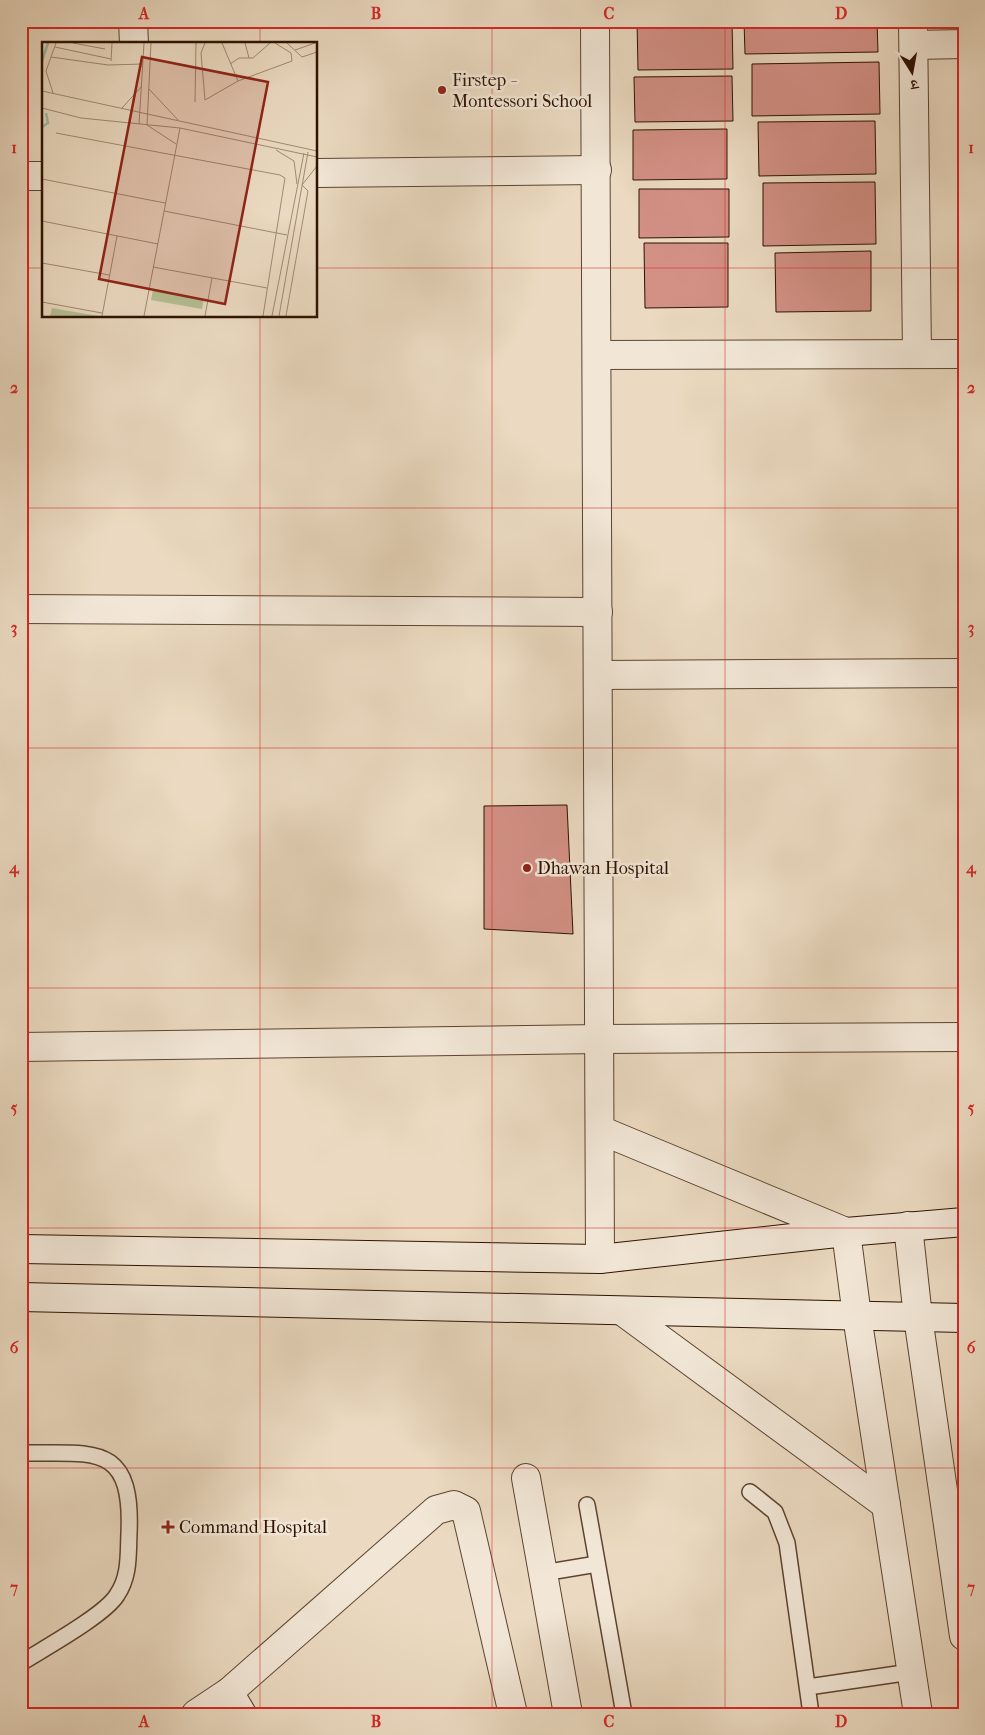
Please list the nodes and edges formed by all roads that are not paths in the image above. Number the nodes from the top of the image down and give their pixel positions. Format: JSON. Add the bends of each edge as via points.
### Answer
{"nodes":[{"id":1,"x":134,"y":21,"type":"edge"},
{"id":2,"x":595,"y":21,"type":"edge"},
{"id":3,"x":914,"y":33,"type":"edge"},
{"id":4,"x":134,"y":42,"type":"edge"},
{"id":5,"x":964,"y":44,"type":"edge"},
{"id":6,"x":597,"y":170,"type":"junction"},
{"id":7,"x":318,"y":173,"type":"edge"},
{"id":8,"x":21,"y":176,"type":"edge"},
{"id":9,"x":42,"y":176,"type":"edge"},
{"id":10,"x":917,"y":354,"type":"junction"},
{"id":11,"x":964,"y":354,"type":"edge"},
{"id":12,"x":597,"y":355,"type":"junction"},
{"id":13,"x":21,"y":609,"type":"edge"},
{"id":14,"x":598,"y":612,"type":"junction"},
{"id":15,"x":964,"y":674,"type":"edge"},
{"id":16,"x":598,"y":675,"type":"junction"},
{"id":17,"x":964,"y":1037,"type":"edge"},
{"id":18,"x":600,"y":1039,"type":"junction"},
{"id":19,"x":21,"y":1047,"type":"edge"},
{"id":20,"x":600,"y":1130,"type":"junction"},
{"id":21,"x":964,"y":1222,"type":"edge"},
{"id":22,"x":908,"y":1226,"type":"junction"},
{"id":23,"x":846,"y":1232,"type":"junction"},
{"id":24,"x":21,"y":1249,"type":"edge"},
{"id":25,"x":600,"y":1258,"type":"junction"},
{"id":26,"x":21,"y":1298,"type":"edge"},
{"id":27,"x":622,"y":1311,"type":"junction"},
{"id":28,"x":857,"y":1316,"type":"junction"},
{"id":29,"x":918,"y":1317,"type":"junction"},
{"id":30,"x":964,"y":1318,"type":"edge"},
{"id":31,"x":21,"y":1453,"type":"edge"},
{"id":32,"x":526,"y":1478,"type":"dead end"},
{"id":33,"x":964,"y":1486,"type":"edge"},
{"id":34,"x":750,"y":1492,"type":"dead end"},
{"id":35,"x":587,"y":1505,"type":"dead end"},
{"id":36,"x":886,"y":1505,"type":"junction"},
{"id":37,"x":946,"y":1516,"type":"junction"},
{"id":38,"x":597,"y":1564,"type":"junction"},
{"id":39,"x":543,"y":1574,"type":"junction"},
{"id":40,"x":964,"y":1636,"type":"edge"},
{"id":41,"x":21,"y":1663,"type":"edge"},
{"id":42,"x":911,"y":1672,"type":"junction"},
{"id":43,"x":808,"y":1687,"type":"junction"},
{"id":44,"x":236,"y":1703,"type":"edge"},
{"id":45,"x":196,"y":1714,"type":"edge"},
{"id":46,"x":513,"y":1714,"type":"edge"},
{"id":47,"x":568,"y":1714,"type":"edge"},
{"id":48,"x":624,"y":1714,"type":"edge"},
{"id":49,"x":812,"y":1714,"type":"edge"},
{"id":50,"x":918,"y":1714,"type":"edge"}],
"edges":[{"from":1,"to":4,"type":"street"},
{"from":2,"to":6,"type":"street"},
{"from":3,"to":5,"type":"street"},
{"from":3,"to":10,"type":"street"},
{"from":6,"to":7,"type":"street"},
{"from":6,"to":12,"type":"street"},
{"from":8,"to":9,"type":"street"},
{"from":10,"to":11,"type":"street"},
{"from":10,"to":12,"type":"street"},
{"from":12,"to":14,"type":"street"},
{"from":13,"to":14,"type":"street"},
{"from":14,"to":16,"type":"street"},
{"from":15,"to":16,"type":"street"},
{"from":16,"to":18,"type":"street"},
{"from":17,"to":18,"type":"street"},
{"from":18,"to":19,"type":"street"},
{"from":18,"to":20,"type":"street"},
{"from":20,"to":23,"type":"street"},
{"from":20,"to":25,"type":"street"},
{"from":21,"to":22,"type":"street"},
{"from":22,"to":23,"type":"street"},
{"from":22,"to":29,"type":"street"},
{"from":23,"to":25,"type":"street"},
{"from":23,"to":28,"type":"street"},
{"from":24,"to":25,"type":"street"},
{"from":26,"to":27,"type":"street"},
{"from":27,"to":28,"type":"street"},
{"from":27,"to":36,"type":"street"},
{"from":28,"to":29,"type":"street"},
{"from":28,"to":36,"type":"street"},
{"from":29,"to":30,"type":"street"},
{"from":29,"to":37,"type":"street"},
{"from":31,"to":41,"type":"lane","via":[[95,1454],[112,1463],[123,1477],[130,1504],[128,1571],[117,1596],[92,1618]]},
{"from":32,"to":39,"type":"street"},
{"from":33,"to":37,"type":"street"},
{"from":34,"to":43,"type":"lane","via":[[775,1512],[787,1543]]},
{"from":35,"to":38,"type":"lane"},
{"from":36,"to":42,"type":"street"},
{"from":37,"to":40,"type":"street"},
{"from":38,"to":39,"type":"lane"},
{"from":38,"to":48,"type":"lane"},
{"from":39,"to":47,"type":"street"},
{"from":42,"to":43,"type":"lane"},
{"from":42,"to":50,"type":"street"},
{"from":43,"to":49,"type":"lane"},
{"from":44,"to":45,"type":"street"},
{"from":44,"to":46,"type":"street","via":[[436,1510],[454,1505],[466,1511]]}]}
